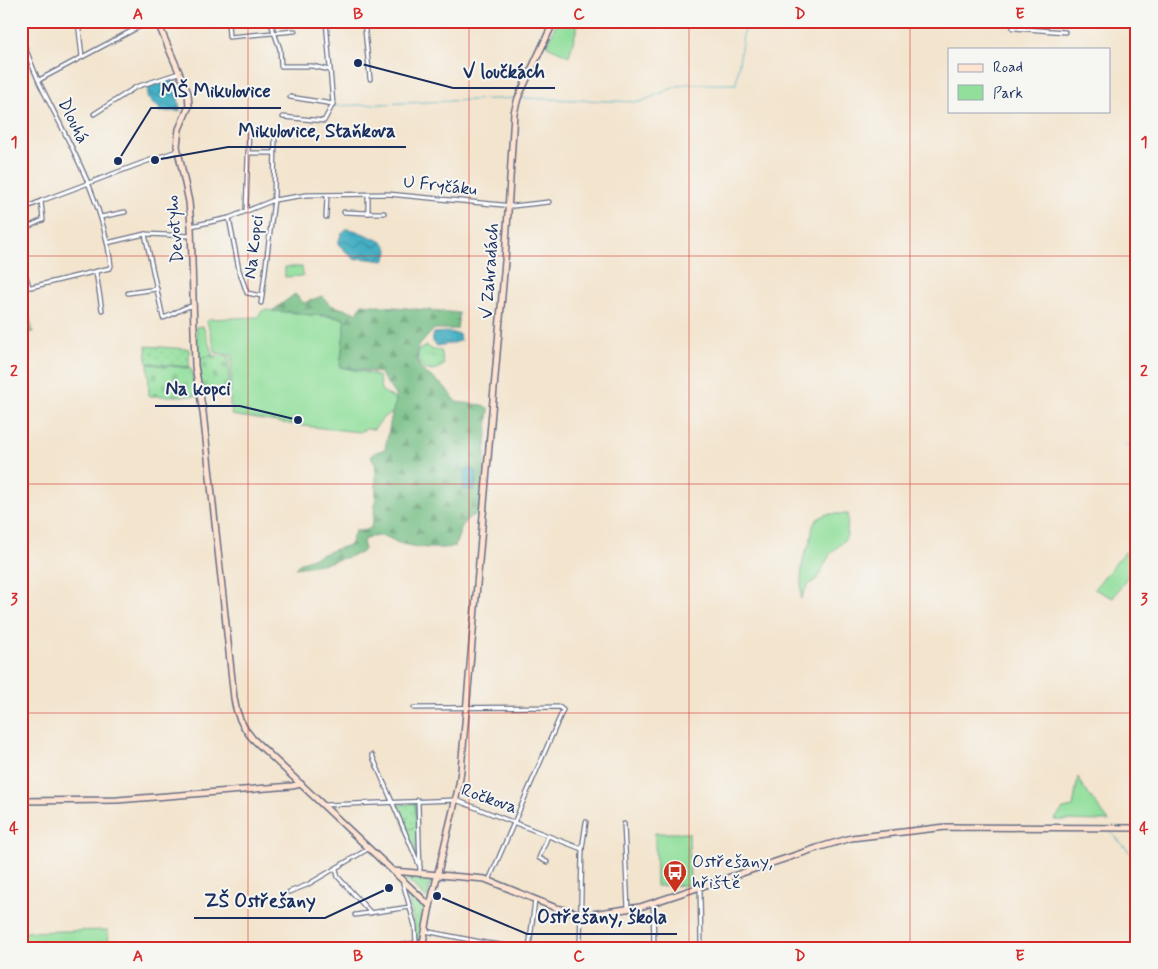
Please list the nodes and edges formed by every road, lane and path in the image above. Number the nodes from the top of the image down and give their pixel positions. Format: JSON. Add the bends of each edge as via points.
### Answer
{"nodes":[{"id":1,"x":38,"y":21,"type":"edge"},
{"id":2,"x":78,"y":21,"type":"edge"},
{"id":3,"x":150,"y":21,"type":"edge"},
{"id":4,"x":157,"y":21,"type":"edge"},
{"id":5,"x":228,"y":21,"type":"edge"},
{"id":6,"x":270,"y":21,"type":"edge"},
{"id":7,"x":326,"y":21,"type":"edge"},
{"id":8,"x":364,"y":21,"type":"edge"},
{"id":9,"x":554,"y":21,"type":"edge"},
{"id":10,"x":1013,"y":21,"type":"edge"},
{"id":11,"x":21,"y":25,"type":"edge"},
{"id":12,"x":295,"y":31,"type":"dead end"},
{"id":13,"x":1065,"y":32,"type":"dead end"},
{"id":14,"x":274,"y":33,"type":"junction"},
{"id":15,"x":21,"y":37,"type":"edge"},
{"id":16,"x":82,"y":57,"type":"junction"},
{"id":17,"x":330,"y":70,"type":"junction"},
{"id":18,"x":178,"y":73,"type":"junction"},
{"id":19,"x":370,"y":79,"type":"dead end"},
{"id":20,"x":39,"y":80,"type":"junction"},
{"id":21,"x":290,"y":97,"type":"dead end"},
{"id":22,"x":333,"y":104,"type":"junction"},
{"id":23,"x":94,"y":114,"type":"dead end"},
{"id":24,"x":283,"y":116,"type":"dead end"},
{"id":25,"x":249,"y":129,"type":"dead end"},
{"id":26,"x":275,"y":132,"type":"dead end"},
{"id":27,"x":178,"y":151,"type":"junction"},
{"id":28,"x":248,"y":153,"type":"junction"},
{"id":29,"x":274,"y":153,"type":"junction"},
{"id":30,"x":88,"y":184,"type":"junction"},
{"id":31,"x":368,"y":195,"type":"junction"},
{"id":32,"x":327,"y":196,"type":"junction"},
{"id":33,"x":274,"y":200,"type":"junction"},
{"id":34,"x":41,"y":201,"type":"junction"},
{"id":35,"x":549,"y":202,"type":"dead end"},
{"id":36,"x":508,"y":206,"type":"junction"},
{"id":37,"x":21,"y":210,"type":"edge"},
{"id":38,"x":246,"y":210,"type":"junction"},
{"id":39,"x":125,"y":212,"type":"dead end"},
{"id":40,"x":344,"y":212,"type":"dead end"},
{"id":41,"x":368,"y":213,"type":"junction"},
{"id":42,"x":384,"y":213,"type":"dead end"},
{"id":43,"x":100,"y":217,"type":"junction"},
{"id":44,"x":229,"y":218,"type":"junction"},
{"id":45,"x":326,"y":218,"type":"dead end"},
{"id":46,"x":191,"y":226,"type":"junction"},
{"id":47,"x":21,"y":230,"type":"edge"},
{"id":48,"x":145,"y":234,"type":"junction"},
{"id":49,"x":192,"y":236,"type":"junction"},
{"id":50,"x":107,"y":242,"type":"junction"},
{"id":51,"x":21,"y":258,"type":"edge"},
{"id":52,"x":96,"y":272,"type":"junction"},
{"id":53,"x":157,"y":288,"type":"junction"},
{"id":54,"x":128,"y":293,"type":"dead end"},
{"id":55,"x":262,"y":296,"type":"junction"},
{"id":56,"x":261,"y":302,"type":"dead end"},
{"id":57,"x":194,"y":306,"type":"junction"},
{"id":58,"x":102,"y":310,"type":"dead end"},
{"id":59,"x":414,"y":708,"type":"dead end"},
{"id":60,"x":466,"y":708,"type":"junction"},
{"id":61,"x":372,"y":755,"type":"dead end"},
{"id":62,"x":301,"y":784,"type":"junction"},
{"id":63,"x":418,"y":800,"type":"junction"},
{"id":64,"x":456,"y":800,"type":"junction"},
{"id":65,"x":21,"y":801,"type":"edge"},
{"id":66,"x":392,"y":802,"type":"junction"},
{"id":67,"x":323,"y":805,"type":"junction"},
{"id":68,"x":514,"y":822,"type":"junction"},
{"id":69,"x":586,"y":822,"type":"dead end"},
{"id":70,"x":624,"y":824,"type":"dead end"},
{"id":71,"x":1134,"y":828,"type":"edge"},
{"id":72,"x":548,"y":836,"type":"junction"},
{"id":73,"x":368,"y":848,"type":"junction"},
{"id":74,"x":582,"y":849,"type":"junction"},
{"id":75,"x":547,"y":862,"type":"dead end"},
{"id":76,"x":336,"y":869,"type":"junction"},
{"id":77,"x":420,"y":870,"type":"junction"},
{"id":78,"x":393,"y":871,"type":"junction"},
{"id":79,"x":438,"y":874,"type":"junction"},
{"id":80,"x":489,"y":880,"type":"junction"},
{"id":81,"x":403,"y":881,"type":"junction"},
{"id":82,"x":700,"y":887,"type":"junction"},
{"id":83,"x":289,"y":892,"type":"dead end"},
{"id":84,"x":535,"y":899,"type":"junction"},
{"id":85,"x":653,"y":902,"type":"junction"},
{"id":86,"x":430,"y":906,"type":"junction"},
{"id":87,"x":410,"y":907,"type":"junction"},
{"id":88,"x":628,"y":910,"type":"junction"},
{"id":89,"x":371,"y":913,"type":"junction"},
{"id":90,"x":582,"y":914,"type":"junction"},
{"id":91,"x":355,"y":915,"type":"dead end"},
{"id":92,"x":425,"y":931,"type":"junction"},
{"id":93,"x":416,"y":943,"type":"junction"},
{"id":94,"x":423,"y":945,"type":"edge"},
{"id":95,"x":383,"y":948,"type":"edge"},
{"id":96,"x":528,"y":948,"type":"edge"},
{"id":97,"x":580,"y":948,"type":"edge"},
{"id":98,"x":654,"y":948,"type":"edge"},
{"id":99,"x":701,"y":948,"type":"edge"}],
"edges":[{"from":1,"to":11,"type":"street"},
{"from":2,"to":16,"type":"street"},
{"from":3,"to":16,"type":"street"},
{"from":4,"to":18,"type":"street","name":"Devotyho"},
{"from":5,"to":14,"type":"street","via":[[229,37]]},
{"from":6,"to":14,"type":"street"},
{"from":7,"to":17,"type":"street"},
{"from":8,"to":19,"type":"street"},
{"from":9,"to":36,"type":"street","name":"V Zahradách","via":[[518,98],[512,126]]},
{"from":10,"to":13,"type":"street","via":[[1012,28]]},
{"from":12,"to":14,"type":"street"},
{"from":14,"to":17,"type":"street","via":[[282,66]]},
{"from":15,"to":20,"type":"street","name":"Dlouhá"},
{"from":16,"to":20,"type":"street"},
{"from":17,"to":22,"type":"street"},
{"from":18,"to":23,"type":"street","via":[[136,87]]},
{"from":18,"to":27,"type":"street","name":"Devotyho","via":[[187,89],[189,103],[178,133]]},
{"from":20,"to":30,"type":"street","name":"Dlouhá"},
{"from":21,"to":22,"type":"street"},
{"from":22,"to":24,"type":"street","via":[[324,121]]},
{"from":25,"to":28,"type":"street","name":"Na Kopci"},
{"from":26,"to":29,"type":"street","name":"Na Kopci"},
{"from":27,"to":30,"type":"street"},
{"from":27,"to":46,"type":"street","name":"Devotyho"},
{"from":28,"to":29,"type":"street"},
{"from":28,"to":38,"type":"street","name":"Na Kopci"},
{"from":29,"to":33,"type":"street","name":"Na Kopci"},
{"from":30,"to":34,"type":"street"},
{"from":30,"to":43,"type":"street","name":"Dlouhá"},
{"from":31,"to":32,"type":"street","name":"U Fryčáku"},
{"from":31,"to":36,"type":"street","name":"U Fryčáku","via":[[388,194]]},
{"from":31,"to":41,"type":"street"},
{"from":32,"to":33,"type":"street","name":"U Fryčáku","via":[[306,195]]},
{"from":32,"to":45,"type":"street"},
{"from":33,"to":38,"type":"street","name":"Na Kopci"},
{"from":33,"to":55,"type":"street","name":"Na Kopci"},
{"from":34,"to":37,"type":"street"},
{"from":34,"to":47,"type":"street","via":[[43,220]]},
{"from":35,"to":36,"type":"street","name":"U Fryčáku"},
{"from":36,"to":60,"type":"street","name":"V Zahradách"},
{"from":38,"to":44,"type":"street","name":"Na Kopci"},
{"from":39,"to":43,"type":"street"},
{"from":40,"to":41,"type":"street"},
{"from":41,"to":42,"type":"street"},
{"from":43,"to":50,"type":"street","name":"Dlouhá"},
{"from":44,"to":46,"type":"street","name":"Na Kopci"},
{"from":44,"to":55,"type":"street","name":"Na Kopci","via":[[247,293]]},
{"from":46,"to":49,"type":"street","name":"Devotyho"},
{"from":48,"to":49,"type":"street"},
{"from":48,"to":50,"type":"street"},
{"from":48,"to":53,"type":"street"},
{"from":49,"to":57,"type":"street","name":"Devotyho"},
{"from":50,"to":52,"type":"street","name":"Dlouhá","via":[[112,266]]},
{"from":51,"to":52,"type":"street","via":[[29,287]]},
{"from":52,"to":58,"type":"street"},
{"from":53,"to":54,"type":"street"},
{"from":53,"to":57,"type":"street","via":[[163,318]]},
{"from":55,"to":56,"type":"street"},
{"from":57,"to":62,"type":"street","name":"Devotyho","via":[[195,372],[203,412],[234,704],[250,736]]},
{"from":59,"to":60,"type":"street"},
{"from":60,"to":64,"type":"street","name":"V Zahradách"},
{"from":60,"to":68,"type":"street","via":[[559,707],[563,710]]},
{"from":61,"to":66,"type":"street"},
{"from":62,"to":65,"type":"street","via":[[118,800]]},
{"from":62,"to":67,"type":"street","name":"Devotyho"},
{"from":63,"to":64,"type":"street","name":"Ročkova"},
{"from":63,"to":66,"type":"street","name":"Ročkova"},
{"from":63,"to":77,"type":"street"},
{"from":64,"to":68,"type":"street","name":"Ročkova"},
{"from":64,"to":79,"type":"street","name":"V Zahradách"},
{"from":66,"to":67,"type":"street","name":"Ročkova"},
{"from":66,"to":77,"type":"street"},
{"from":67,"to":73,"type":"street","name":"Devotyho"},
{"from":68,"to":72,"type":"street","name":"Ročkova"},
{"from":68,"to":80,"type":"street"},
{"from":69,"to":74,"type":"street"},
{"from":70,"to":88,"type":"street"},
{"from":71,"to":82,"type":"street","via":[[941,828],[858,837]]},
{"from":72,"to":74,"type":"street","name":"Ročkova"},
{"from":72,"to":75,"type":"street","via":[[539,858]]},
{"from":73,"to":76,"type":"street"},
{"from":73,"to":78,"type":"street","name":"Devotyho"},
{"from":74,"to":90,"type":"street"},
{"from":76,"to":83,"type":"street"},
{"from":76,"to":89,"type":"street","via":[[338,877]]},
{"from":77,"to":78,"type":"street"},
{"from":77,"to":79,"type":"street"},
{"from":78,"to":81,"type":"street","name":"Devotyho"},
{"from":79,"to":80,"type":"street"},
{"from":79,"to":86,"type":"street","name":"V Zahradách"},
{"from":80,"to":84,"type":"street"},
{"from":81,"to":86,"type":"street","name":"Devotyho"},
{"from":81,"to":87,"type":"street"},
{"from":82,"to":85,"type":"street"},
{"from":82,"to":99,"type":"street"},
{"from":84,"to":90,"type":"street"},
{"from":84,"to":96,"type":"street"},
{"from":85,"to":88,"type":"street"},
{"from":85,"to":98,"type":"street"},
{"from":86,"to":92,"type":"street","name":"V Zahradách"},
{"from":87,"to":89,"type":"street"},
{"from":87,"to":93,"type":"street"},
{"from":88,"to":90,"type":"street"},
{"from":89,"to":91,"type":"street"},
{"from":90,"to":97,"type":"street"},
{"from":92,"to":94,"type":"street","name":"V Zahradách"},
{"from":92,"to":96,"type":"street"},
{"from":93,"to":94,"type":"street"},
{"from":93,"to":95,"type":"street"}]}
